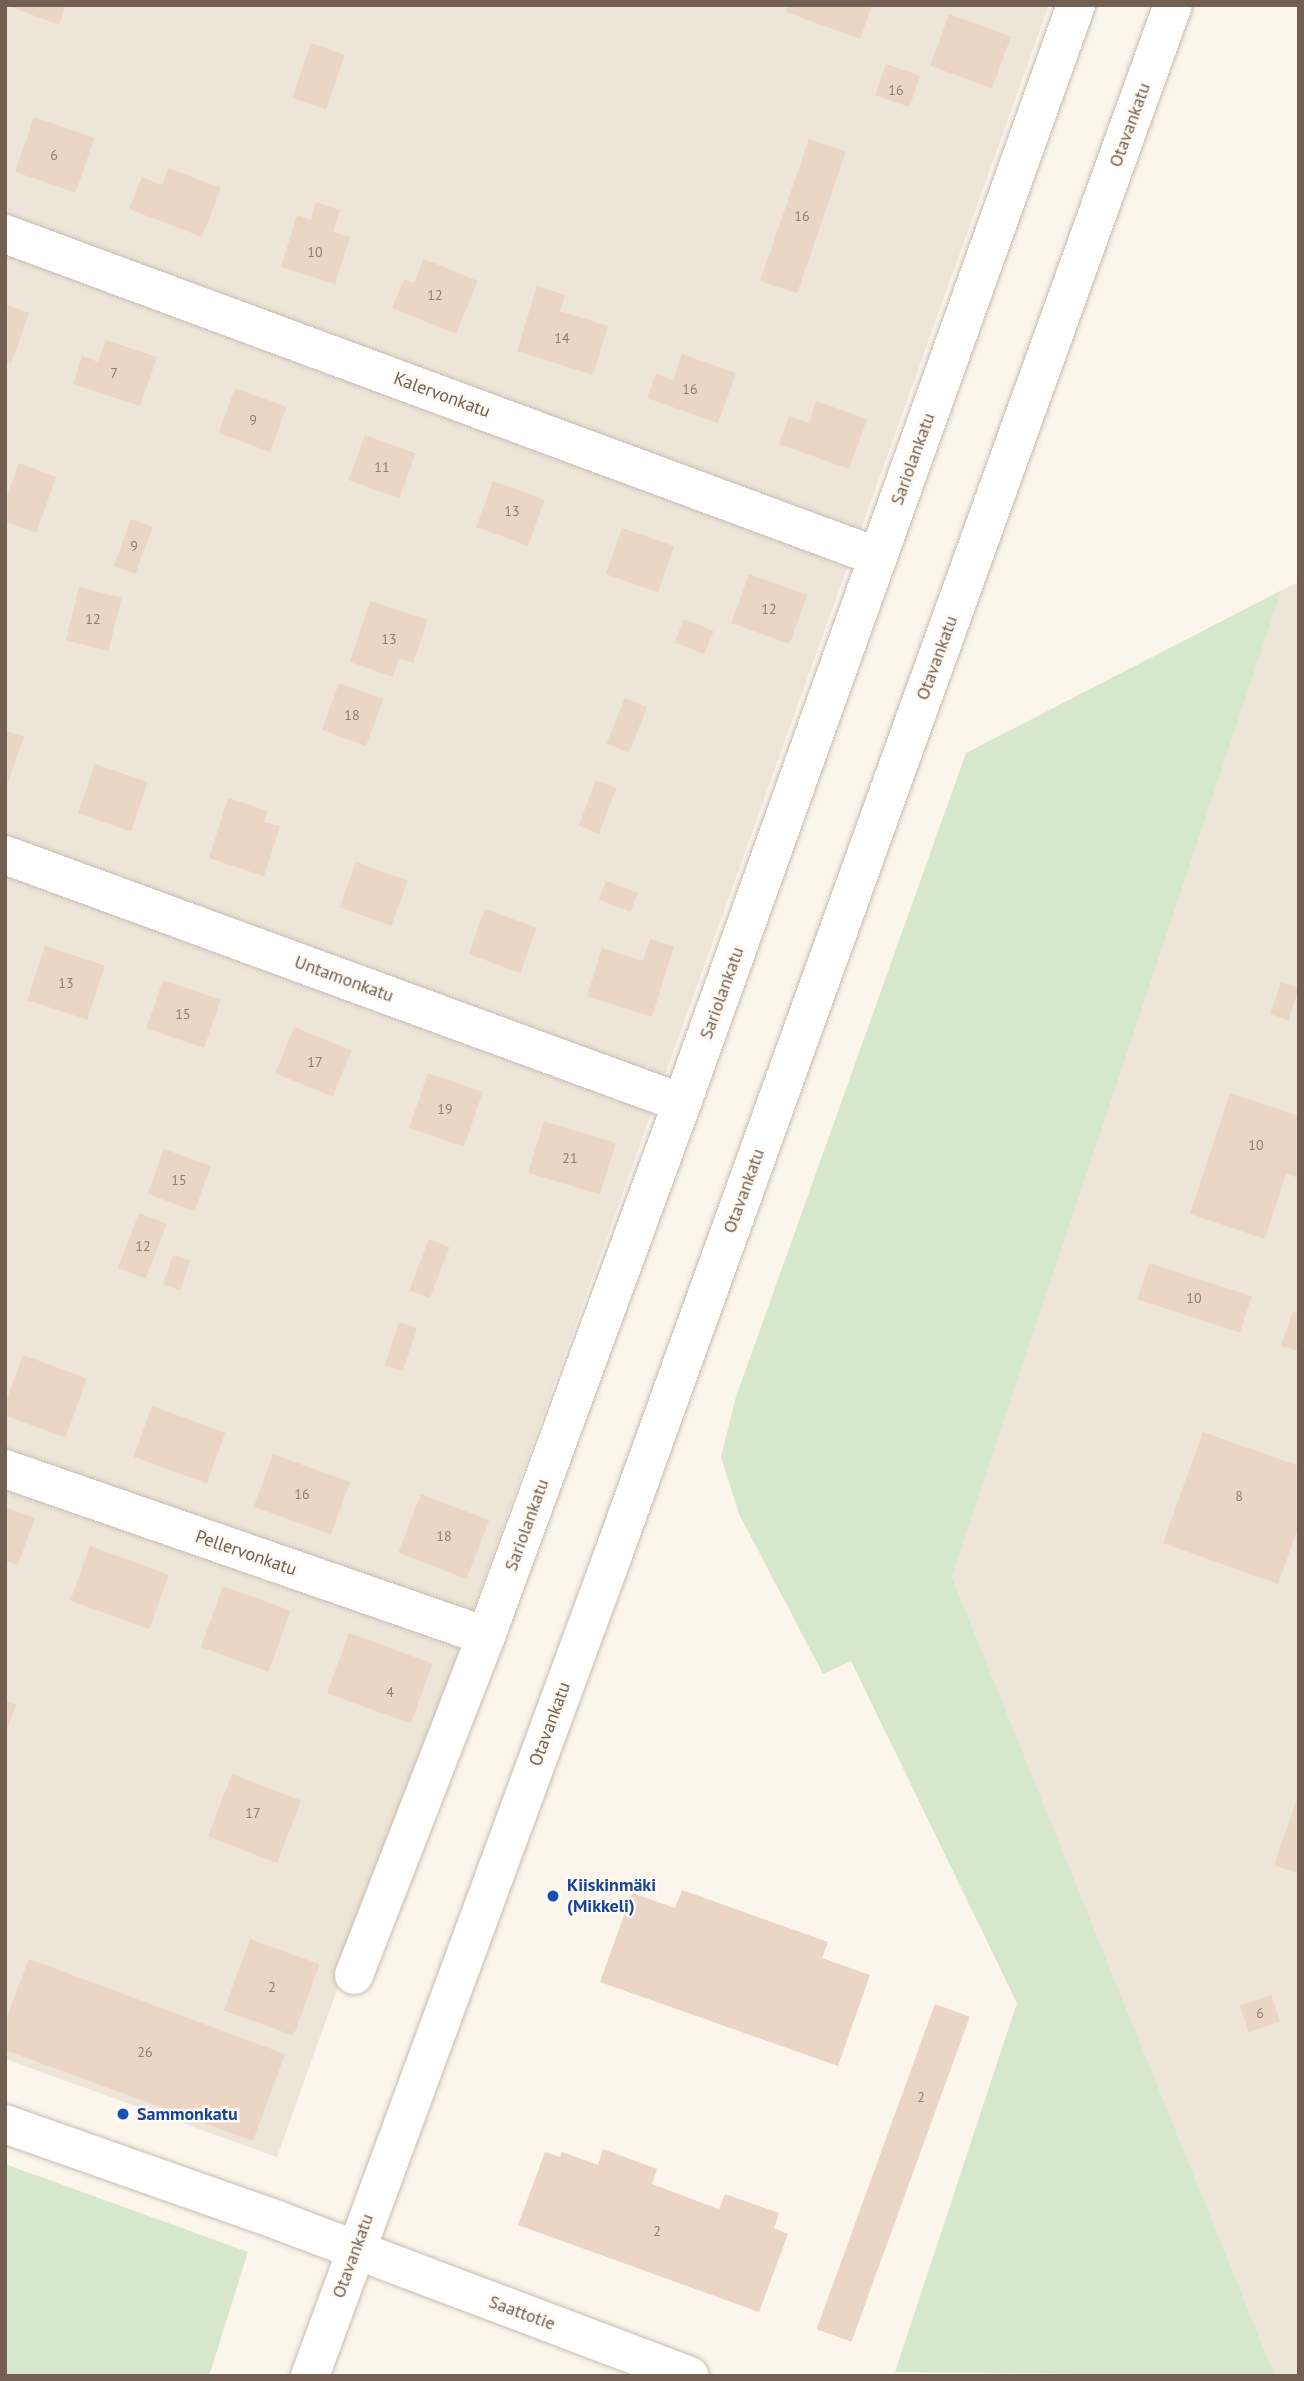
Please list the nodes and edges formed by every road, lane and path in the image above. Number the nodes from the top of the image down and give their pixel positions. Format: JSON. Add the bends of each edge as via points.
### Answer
{"nodes":[{"id":1,"x":1076,"y":5,"type":"edge"},
{"id":2,"x":1173,"y":5,"type":"edge"},
{"id":3,"x":5,"y":234,"type":"edge"},
{"id":4,"x":878,"y":557,"type":"junction"},
{"id":5,"x":5,"y":855,"type":"edge"},
{"id":6,"x":682,"y":1103,"type":"junction"},
{"id":7,"x":5,"y":1469,"type":"edge"},
{"id":8,"x":486,"y":1636,"type":"junction"},
{"id":9,"x":354,"y":1975,"type":"dead end"},
{"id":10,"x":5,"y":2124,"type":"edge"},
{"id":11,"x":355,"y":2249,"type":"junction"},
{"id":12,"x":310,"y":2376,"type":"edge"},
{"id":13,"x":690,"y":2376,"type":"edge"}],
"edges":[{"from":1,"to":4,"type":"street","name":"Sariolankatu"},
{"from":2,"to":11,"type":"street","name":"Otavankatu","via":[[613,1555]]},
{"from":3,"to":4,"type":"street","name":"Kalervonkatu"},
{"from":4,"to":6,"type":"street","name":"Sariolankatu"},
{"from":5,"to":6,"type":"street","name":"Untamonkatu"},
{"from":6,"to":8,"type":"street","name":"Sariolankatu"},
{"from":7,"to":8,"type":"street","name":"Pellervonkatu"},
{"from":8,"to":9,"type":"street","name":"Sariolankatu"},
{"from":10,"to":11,"type":"street"},
{"from":11,"to":12,"type":"street","name":"Otavankatu"},
{"from":11,"to":13,"type":"street","name":"Saattotie"}]}
